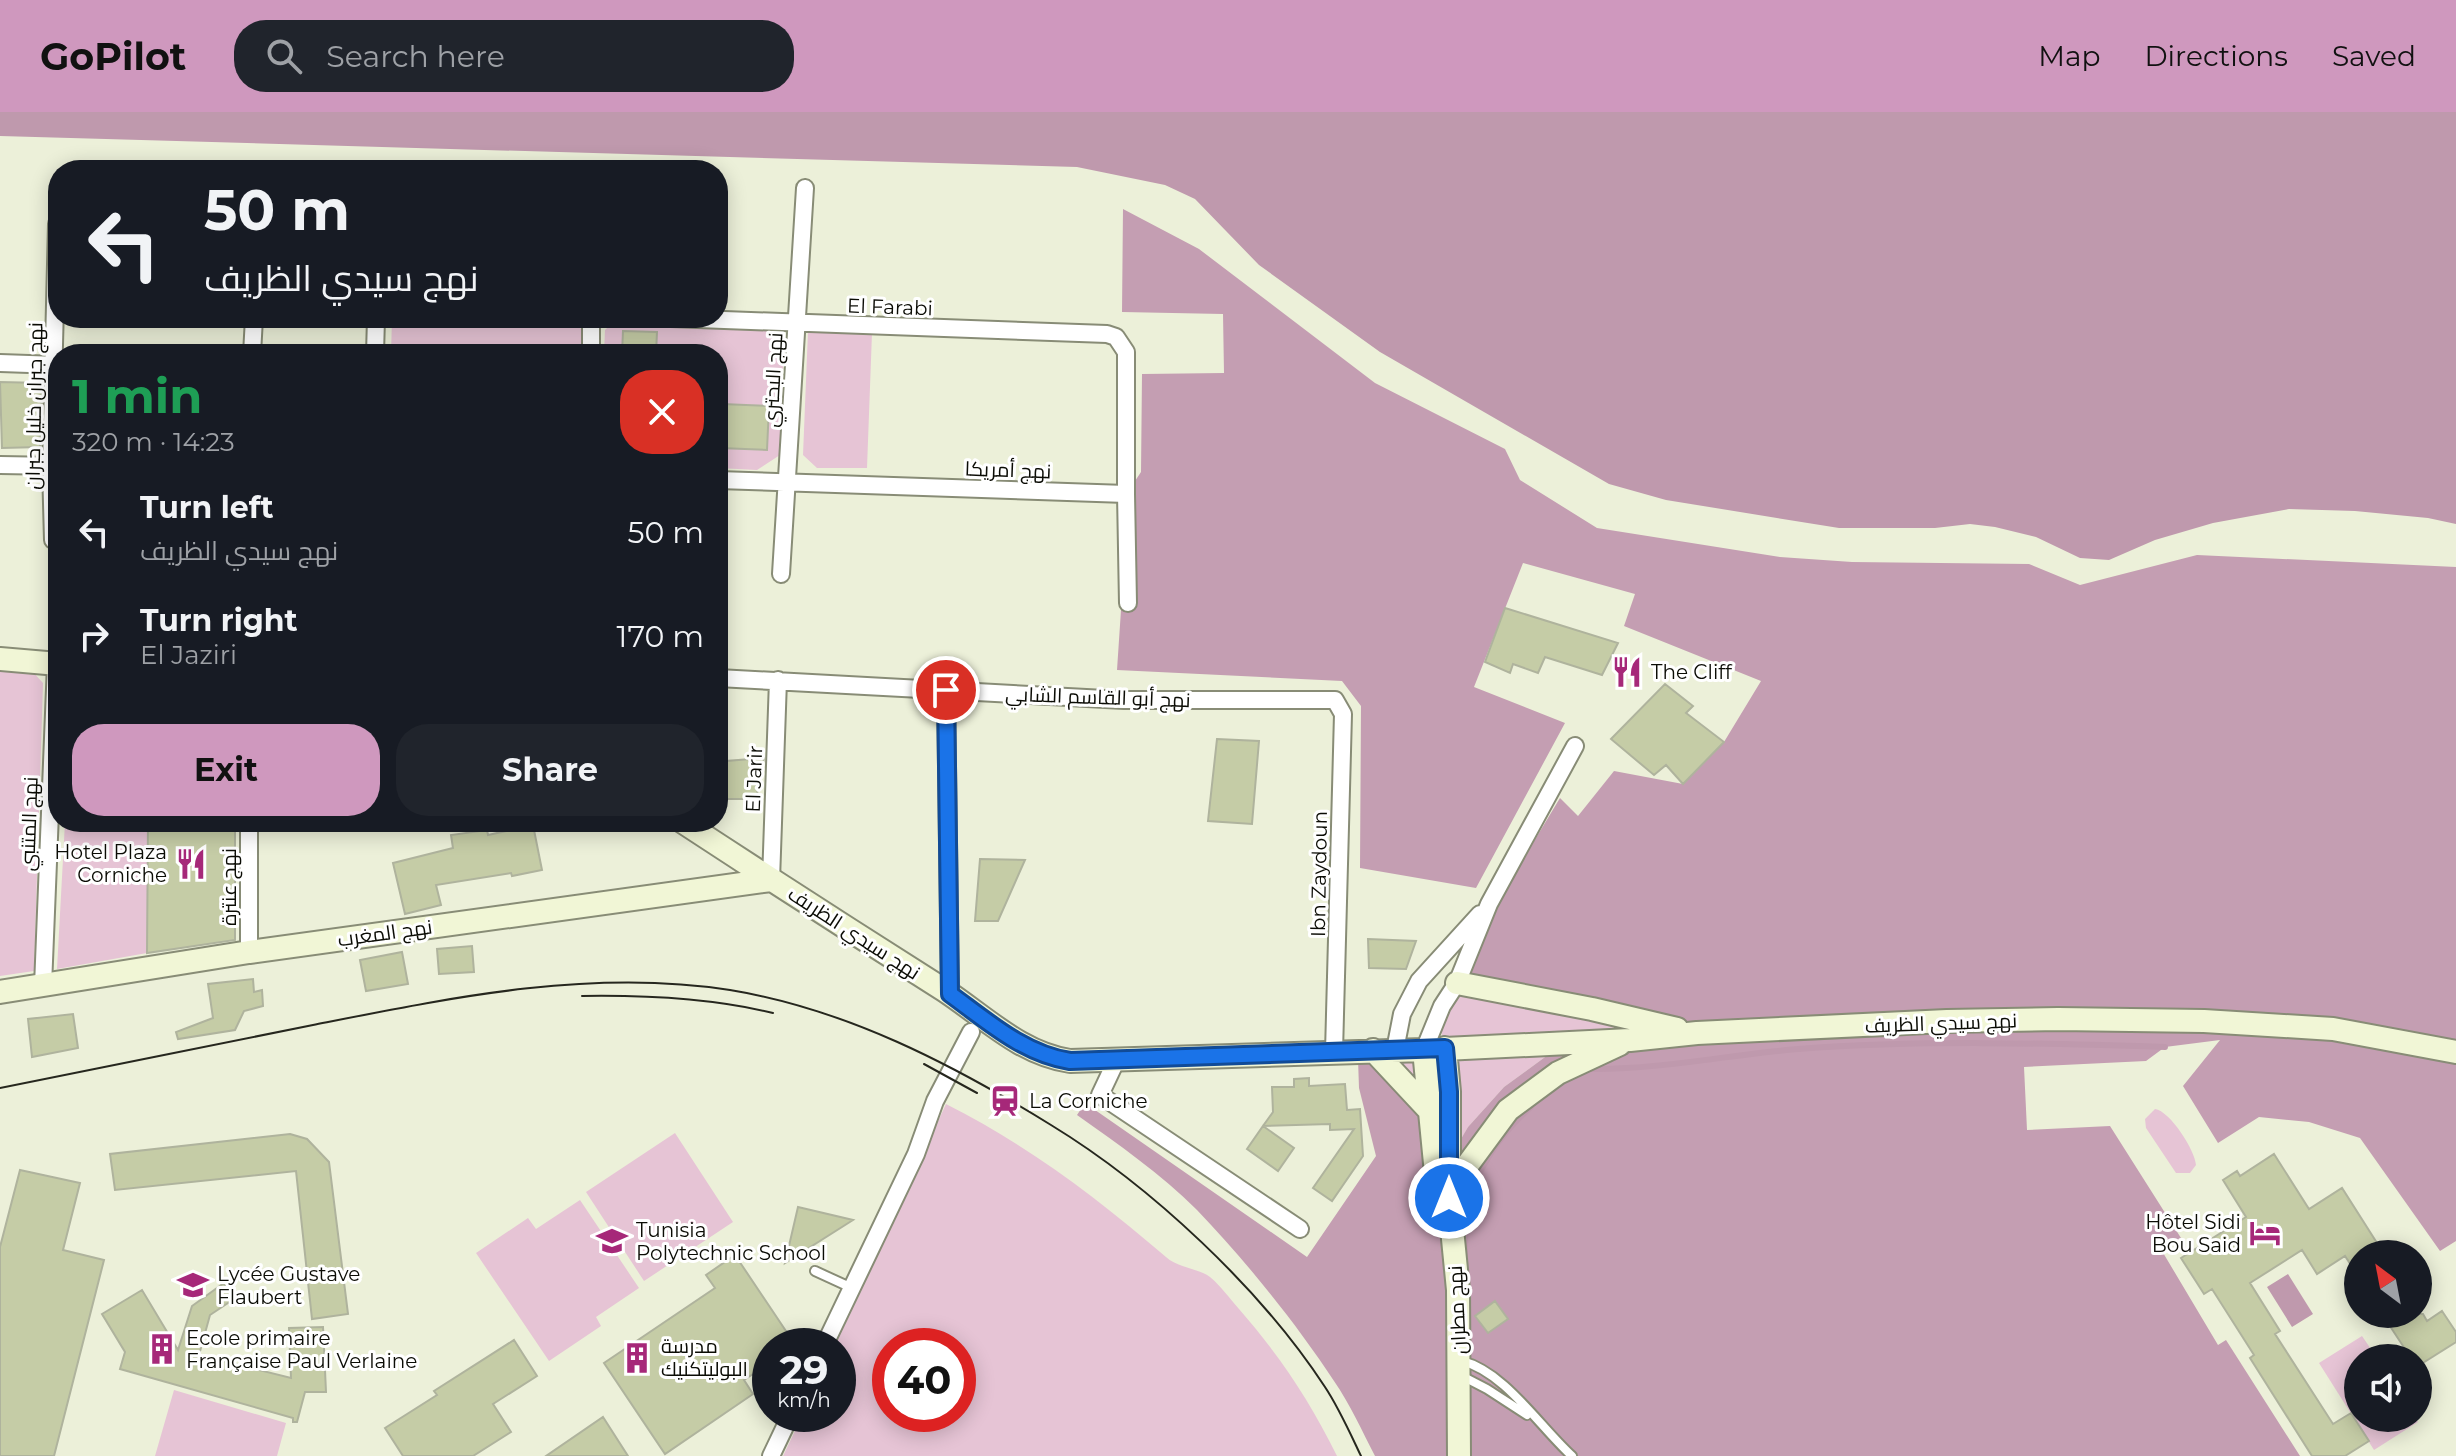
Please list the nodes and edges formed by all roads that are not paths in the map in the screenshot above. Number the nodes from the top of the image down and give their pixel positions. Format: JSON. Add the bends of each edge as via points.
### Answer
{"nodes":[{"id":1,"x":805,"y":188,"type":"dead end"},
{"id":2,"x":728,"y":321,"type":"edge"},
{"id":3,"x":796,"y":324,"type":"junction"},
{"id":4,"x":0,"y":363,"type":"edge"},
{"id":5,"x":48,"y":365,"type":"edge"},
{"id":6,"x":0,"y":465,"type":"edge"},
{"id":7,"x":48,"y":466,"type":"edge"},
{"id":8,"x":728,"y":480,"type":"edge"},
{"id":9,"x":789,"y":482,"type":"junction"},
{"id":10,"x":1126,"y":494,"type":"junction"},
{"id":11,"x":781,"y":574,"type":"dead end"},
{"id":12,"x":1128,"y":603,"type":"dead end"},
{"id":13,"x":0,"y":659,"type":"edge"},
{"id":14,"x":48,"y":663,"type":"edge"},
{"id":15,"x":728,"y":678,"type":"edge"},
{"id":16,"x":778,"y":680,"type":"junction"},
{"id":17,"x":946,"y":690,"type":"junction"},
{"id":18,"x":1335,"y":700,"type":"joint"},
{"id":19,"x":1575,"y":746,"type":"dead end"},
{"id":20,"x":50,"y":832,"type":"edge"},
{"id":21,"x":249,"y":832,"type":"edge"},
{"id":22,"x":698,"y":832,"type":"edge"},
{"id":23,"x":771,"y":880,"type":"junction"},
{"id":24,"x":1489,"y":904,"type":"junction"},
{"id":25,"x":249,"y":952,"type":"junction"},
{"id":26,"x":1457,"y":983,"type":"junction"},
{"id":27,"x":43,"y":986,"type":"junction"},
{"id":28,"x":0,"y":992,"type":"edge"},
{"id":29,"x":950,"y":994,"type":"junction"},
{"id":30,"x":971,"y":1032,"type":"dead end"},
{"id":31,"x":1697,"y":1033,"type":"junction"},
{"id":32,"x":1630,"y":1040,"type":"junction"},
{"id":33,"x":1435,"y":1049,"type":"junction"},
{"id":34,"x":1384,"y":1050,"type":"junction"},
{"id":35,"x":1334,"y":1052,"type":"junction"},
{"id":36,"x":2456,"y":1052,"type":"edge"},
{"id":37,"x":1116,"y":1061,"type":"junction"},
{"id":38,"x":1428,"y":1109,"type":"junction"},
{"id":39,"x":1449,"y":1190,"type":"junction"},
{"id":40,"x":1300,"y":1229,"type":"dead end"},
{"id":41,"x":815,"y":1271,"type":"dead end"},
{"id":42,"x":852,"y":1288,"type":"junction"},
{"id":43,"x":833,"y":1328,"type":"edge"},
{"id":44,"x":1454,"y":1370,"type":"junction"},
{"id":45,"x":1538,"y":1423,"type":"junction"},
{"id":46,"x":782,"y":1432,"type":"edge"},
{"id":47,"x":771,"y":1456,"type":"edge"},
{"id":48,"x":1447,"y":1456,"type":"edge"},
{"id":49,"x":1459,"y":1456,"type":"edge"},
{"id":50,"x":1572,"y":1456,"type":"edge"}],
"edges":[{"from":1,"to":3,"type":"street","name":"نهج البحتري"},
{"from":2,"to":3,"type":"street","name":"El Farabi"},
{"from":3,"to":9,"type":"street","name":"نهج البحتري"},
{"from":3,"to":10,"type":"street","name":"El Farabi","via":[[1116,337],[1126,352]]},
{"from":4,"to":5,"type":"street"},
{"from":6,"to":7,"type":"street"},
{"from":8,"to":9,"type":"street","name":"نهج أمريكا"},
{"from":9,"to":10,"type":"street","name":"نهج أمريكا"},
{"from":9,"to":11,"type":"street","name":"نهج البحتري"},
{"from":10,"to":12,"type":"street"},
{"from":13,"to":14,"type":"street"},
{"from":15,"to":16,"type":"street","name":"نهج أبو القاسم الشابي"},
{"from":16,"to":17,"type":"street","name":"نهج أبو القاسم الشابي"},
{"from":16,"to":23,"type":"street","name":"El Jarir"},
{"from":17,"to":18,"type":"street","name":"نهج أبو القاسم الشابي","via":[[1124,700]]},
{"from":17,"to":29,"type":"street"},
{"from":18,"to":35,"type":"street","name":"Ibn Zaydoun","via":[[1343,714]]},
{"from":19,"to":24,"type":"street"},
{"from":20,"to":27,"type":"street","name":"نهج المتنبي"},
{"from":21,"to":25,"type":"street","name":"نهج عنترة"},
{"from":22,"to":23,"type":"street","name":"نهج سيدي الظريف"},
{"from":23,"to":25,"type":"street","name":"نهج المغرب"},
{"from":23,"to":29,"type":"street","name":"نهج سيدي الظريف"},
{"from":24,"to":26,"type":"street"},
{"from":24,"to":34,"type":"street","via":[[1419,981]]},
{"from":25,"to":27,"type":"street","name":"نهج المغرب"},
{"from":26,"to":31,"type":"street"},
{"from":26,"to":33,"type":"street","via":[[1442,1006]]},
{"from":27,"to":28,"type":"street","name":"نهج المغرب"},
{"from":29,"to":37,"type":"street","name":"نهج سيدي الظريف","via":[[1049,1058]]},
{"from":30,"to":42,"type":"street"},
{"from":31,"to":32,"type":"street","name":"نهج سيدي الظريف"},
{"from":31,"to":36,"type":"street","name":"نهج سيدي الظريف","via":[[1979,1021],[2204,1021],[2333,1029]]},
{"from":32,"to":33,"type":"street","name":"نهج سيدي الظريف"},
{"from":32,"to":39,"type":"street","via":[[1532,1089],[1508,1110]]},
{"from":33,"to":34,"type":"street","name":"نهج سيدي الظريف"},
{"from":33,"to":38,"type":"street","name":"نهج مطران"},
{"from":33,"to":39,"type":"street","name":"نهج مطران","via":[[1449,1092]]},
{"from":34,"to":35,"type":"street","name":"نهج سيدي الظريف"},
{"from":34,"to":38,"type":"street"},
{"from":35,"to":37,"type":"street","name":"نهج سيدي الظريف"},
{"from":37,"to":40,"type":"street","via":[[1100,1095]]},
{"from":38,"to":44,"type":"street","name":"نهج مطران"},
{"from":39,"to":44,"type":"street","name":"نهج مطران","via":[[1458,1290]]},
{"from":41,"to":42,"type":"lane"},
{"from":42,"to":43,"type":"street"},
{"from":44,"to":45,"type":"lane"},
{"from":44,"to":45,"type":"lane","via":[[1474,1364],[1493,1375]]},
{"from":44,"to":48,"type":"street"},
{"from":44,"to":49,"type":"street"},
{"from":45,"to":50,"type":"lane"},
{"from":46,"to":47,"type":"street"}]}
